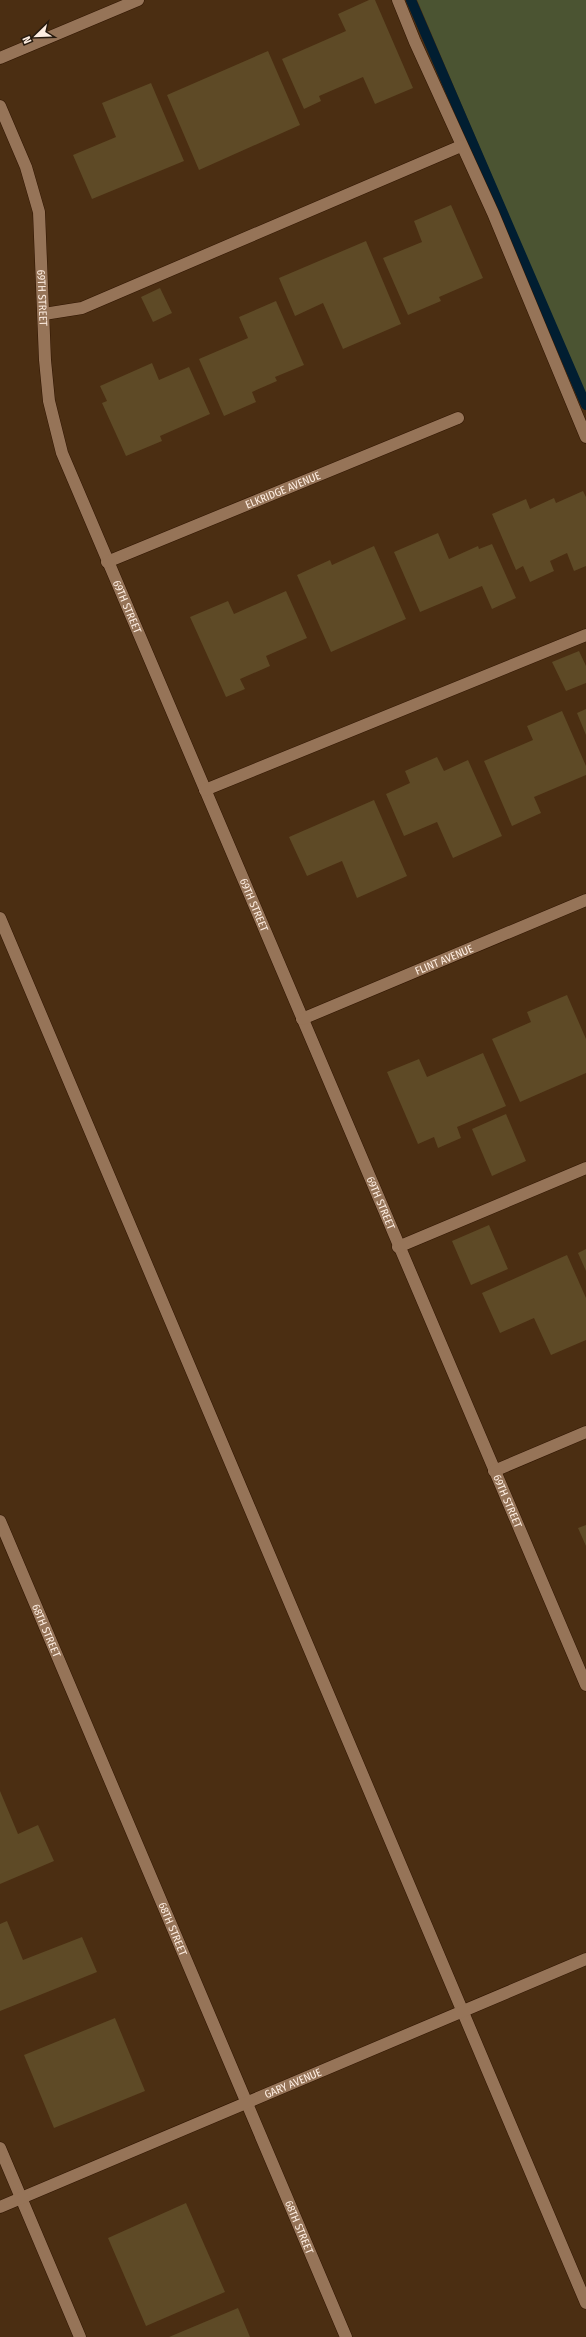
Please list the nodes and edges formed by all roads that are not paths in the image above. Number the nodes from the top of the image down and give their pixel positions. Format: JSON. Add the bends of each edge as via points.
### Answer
{"nodes":[{"id":1,"x":138,"y":0,"type":"edge"},
{"id":2,"x":398,"y":0,"type":"edge"},
{"id":3,"x":0,"y":58,"type":"edge"},
{"id":4,"x":0,"y":106,"type":"edge"},
{"id":5,"x":461,"y":146,"type":"junction"},
{"id":6,"x":44,"y":314,"type":"junction"},
{"id":7,"x":458,"y":418,"type":"dead end"},
{"id":8,"x":586,"y":437,"type":"edge"},
{"id":9,"x":108,"y":562,"type":"junction"},
{"id":10,"x":586,"y":635,"type":"edge"},
{"id":11,"x":205,"y":790,"type":"junction"},
{"id":12,"x":586,"y":900,"type":"edge"},
{"id":13,"x":0,"y":918,"type":"edge"},
{"id":14,"x":302,"y":1019,"type":"junction"},
{"id":15,"x":586,"y":1168,"type":"edge"},
{"id":16,"x":398,"y":1247,"type":"junction"},
{"id":17,"x":586,"y":1432,"type":"edge"},
{"id":18,"x":494,"y":1471,"type":"junction"},
{"id":19,"x":0,"y":1521,"type":"edge"},
{"id":20,"x":586,"y":1685,"type":"edge"},
{"id":21,"x":586,"y":1959,"type":"edge"},
{"id":22,"x":462,"y":2012,"type":"junction"},
{"id":23,"x":248,"y":2102,"type":"junction"},
{"id":24,"x":0,"y":2148,"type":"edge"},
{"id":25,"x":22,"y":2198,"type":"junction"},
{"id":26,"x":0,"y":2207,"type":"edge"},
{"id":27,"x":586,"y":2303,"type":"edge"},
{"id":28,"x":80,"y":2337,"type":"edge"},
{"id":29,"x":346,"y":2337,"type":"edge"}],
"edges":[{"from":1,"to":3,"type":"street"},
{"from":2,"to":5,"type":"street"},
{"from":4,"to":6,"type":"street","name":"69TH STREET","via":[[26,168],[39,212]]},
{"from":5,"to":6,"type":"street","via":[[82,308]]},
{"from":5,"to":8,"type":"street","via":[[493,213]]},
{"from":6,"to":9,"type":"street","name":"69TH STREET","via":[[45,360],[54,426],[62,453]]},
{"from":7,"to":9,"type":"street","name":"ELKRIDGE AVENUE"},
{"from":9,"to":11,"type":"street","name":"69TH STREET"},
{"from":10,"to":11,"type":"street"},
{"from":11,"to":14,"type":"street","name":"69TH STREET"},
{"from":12,"to":14,"type":"street","name":"FLINT AVENUE"},
{"from":13,"to":22,"type":"street"},
{"from":14,"to":16,"type":"street","name":"69TH STREET"},
{"from":15,"to":16,"type":"street"},
{"from":16,"to":18,"type":"street","name":"69TH STREET"},
{"from":17,"to":18,"type":"street"},
{"from":18,"to":20,"type":"street","name":"69TH STREET"},
{"from":19,"to":23,"type":"street","name":"68TH STREET"},
{"from":21,"to":22,"type":"street","name":"GARY AVENUE"},
{"from":22,"to":23,"type":"street","name":"GARY AVENUE"},
{"from":22,"to":27,"type":"street"},
{"from":23,"to":25,"type":"street","name":"GARY AVENUE"},
{"from":23,"to":29,"type":"street","name":"68TH STREET"},
{"from":24,"to":25,"type":"street"},
{"from":25,"to":26,"type":"street","name":"GARY AVENUE"},
{"from":25,"to":28,"type":"street"}]}
